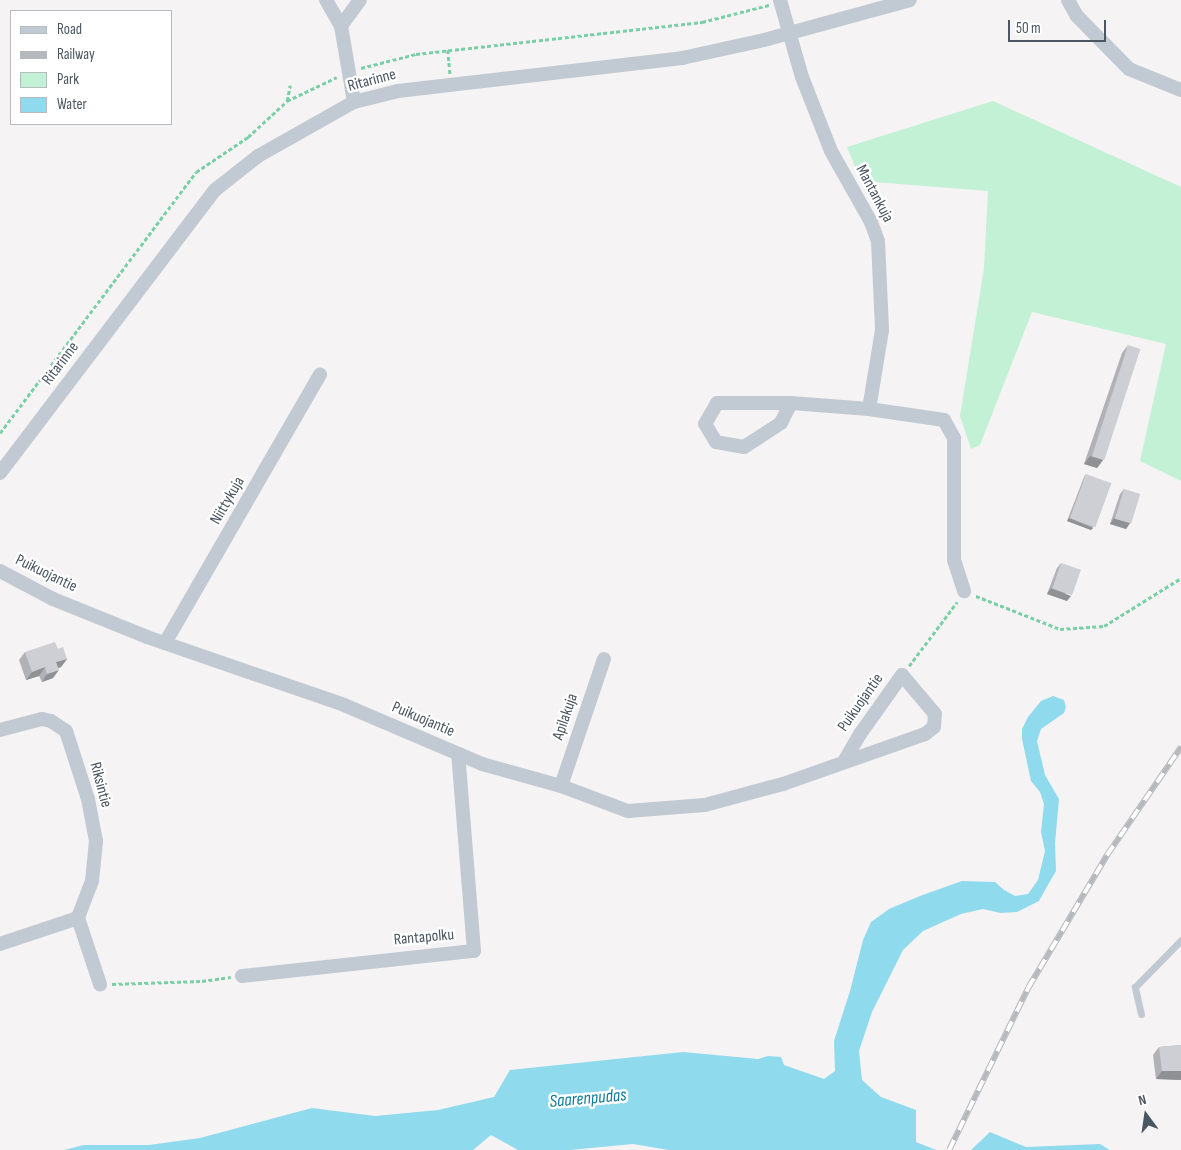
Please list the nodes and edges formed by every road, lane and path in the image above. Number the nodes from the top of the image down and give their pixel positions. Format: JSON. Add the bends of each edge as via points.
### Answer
{"nodes":[{"id":1,"x":326,"y":0,"type":"edge"},
{"id":2,"x":360,"y":0,"type":"edge"},
{"id":3,"x":910,"y":0,"type":"edge"},
{"id":4,"x":1068,"y":0,"type":"edge"},
{"id":5,"x":780,"y":1,"type":"edge"},
{"id":6,"x":341,"y":26,"type":"junction"},
{"id":7,"x":791,"y":32,"type":"junction"},
{"id":8,"x":448,"y":50,"type":"junction"},
{"id":9,"x":349,"y":72,"type":"junction"},
{"id":10,"x":452,"y":84,"type":"junction"},
{"id":11,"x":290,"y":85,"type":"dead end"},
{"id":12,"x":1181,"y":90,"type":"edge"},
{"id":13,"x":286,"y":101,"type":"junction"},
{"id":14,"x":354,"y":102,"type":"junction"},
{"id":15,"x":320,"y":375,"type":"dead end"},
{"id":16,"x":791,"y":403,"type":"junction"},
{"id":17,"x":869,"y":409,"type":"junction"},
{"id":18,"x":0,"y":433,"type":"edge"},
{"id":19,"x":0,"y":473,"type":"edge"},
{"id":20,"x":0,"y":571,"type":"edge"},
{"id":21,"x":1181,"y":578,"type":"edge"},
{"id":22,"x":964,"y":592,"type":"junction"},
{"id":23,"x":165,"y":644,"type":"junction"},
{"id":24,"x":604,"y":659,"type":"dead end"},
{"id":25,"x":902,"y":675,"type":"junction"},
{"id":26,"x":0,"y":730,"type":"edge"},
{"id":27,"x":458,"y":754,"type":"junction"},
{"id":28,"x":844,"y":762,"type":"junction"},
{"id":29,"x":561,"y":786,"type":"junction"},
{"id":30,"x":78,"y":918,"type":"junction"},
{"id":31,"x":1181,"y":940,"type":"edge"},
{"id":32,"x":0,"y":944,"type":"edge"},
{"id":33,"x":242,"y":976,"type":"joint"},
{"id":34,"x":100,"y":984,"type":"joint"},
{"id":35,"x":1141,"y":1014,"type":"dead end"}],
"edges":[{"from":1,"to":6,"type":"street"},
{"from":2,"to":6,"type":"street"},
{"from":3,"to":7,"type":"street","name":"Ritarinne"},
{"from":4,"to":12,"type":"street","via":[[1077,16],[1129,69]]},
{"from":5,"to":7,"type":"street","name":"Mantankuja"},
{"from":5,"to":8,"type":"path","via":[[702,22]]},
{"from":6,"to":9,"type":"street"},
{"from":7,"to":10,"type":"street","name":"Ritarinne","via":[[682,58]]},
{"from":7,"to":17,"type":"street","name":"Mantankuja","via":[[802,77],[831,151],[871,222],[878,241],[882,330]]},
{"from":8,"to":9,"type":"path","via":[[416,54]]},
{"from":8,"to":10,"type":"path"},
{"from":9,"to":13,"type":"path"},
{"from":9,"to":14,"type":"street"},
{"from":10,"to":14,"type":"street","name":"Ritarinne","via":[[398,90]]},
{"from":11,"to":13,"type":"path"},
{"from":13,"to":18,"type":"path","via":[[248,137],[196,172]]},
{"from":14,"to":19,"type":"street","name":"Ritarinne","via":[[258,156],[215,190]]},
{"from":15,"to":23,"type":"street","name":"Niittykuja"},
{"from":16,"to":16,"type":"street","via":[[780,423],[744,447],[716,442],[705,424],[717,403]]},
{"from":16,"to":17,"type":"street"},
{"from":17,"to":22,"type":"street","via":[[944,420],[954,438],[954,560]]},
{"from":20,"to":23,"type":"street","name":"Puikuojantie","via":[[53,599]]},
{"from":21,"to":22,"type":"path","via":[[1104,626],[1060,629]]},
{"from":22,"to":25,"type":"path"},
{"from":23,"to":27,"type":"street","name":"Puikuojantie","via":[[344,705]]},
{"from":24,"to":29,"type":"street","name":"Apilakuja"},
{"from":25,"to":28,"type":"street","name":"Puikuojantie"},
{"from":25,"to":28,"type":"street","name":"Puikuojantie","via":[[935,714],[934,727],[925,734]]},
{"from":26,"to":30,"type":"street","name":"Riksintie","via":[[42,719],[52,721],[66,731],[88,799],[96,842],[92,881]]},
{"from":27,"to":29,"type":"street","name":"Puikuojantie"},
{"from":27,"to":33,"type":"street","name":"Rantapolku","via":[[474,951]]},
{"from":28,"to":29,"type":"street","name":"Puikuojantie","via":[[783,784],[705,805],[628,811]]},
{"from":30,"to":32,"type":"street"},
{"from":30,"to":34,"type":"street"},
{"from":31,"to":35,"type":"lane","via":[[1135,987]]},
{"from":33,"to":34,"type":"path","via":[[202,981]]}]}
